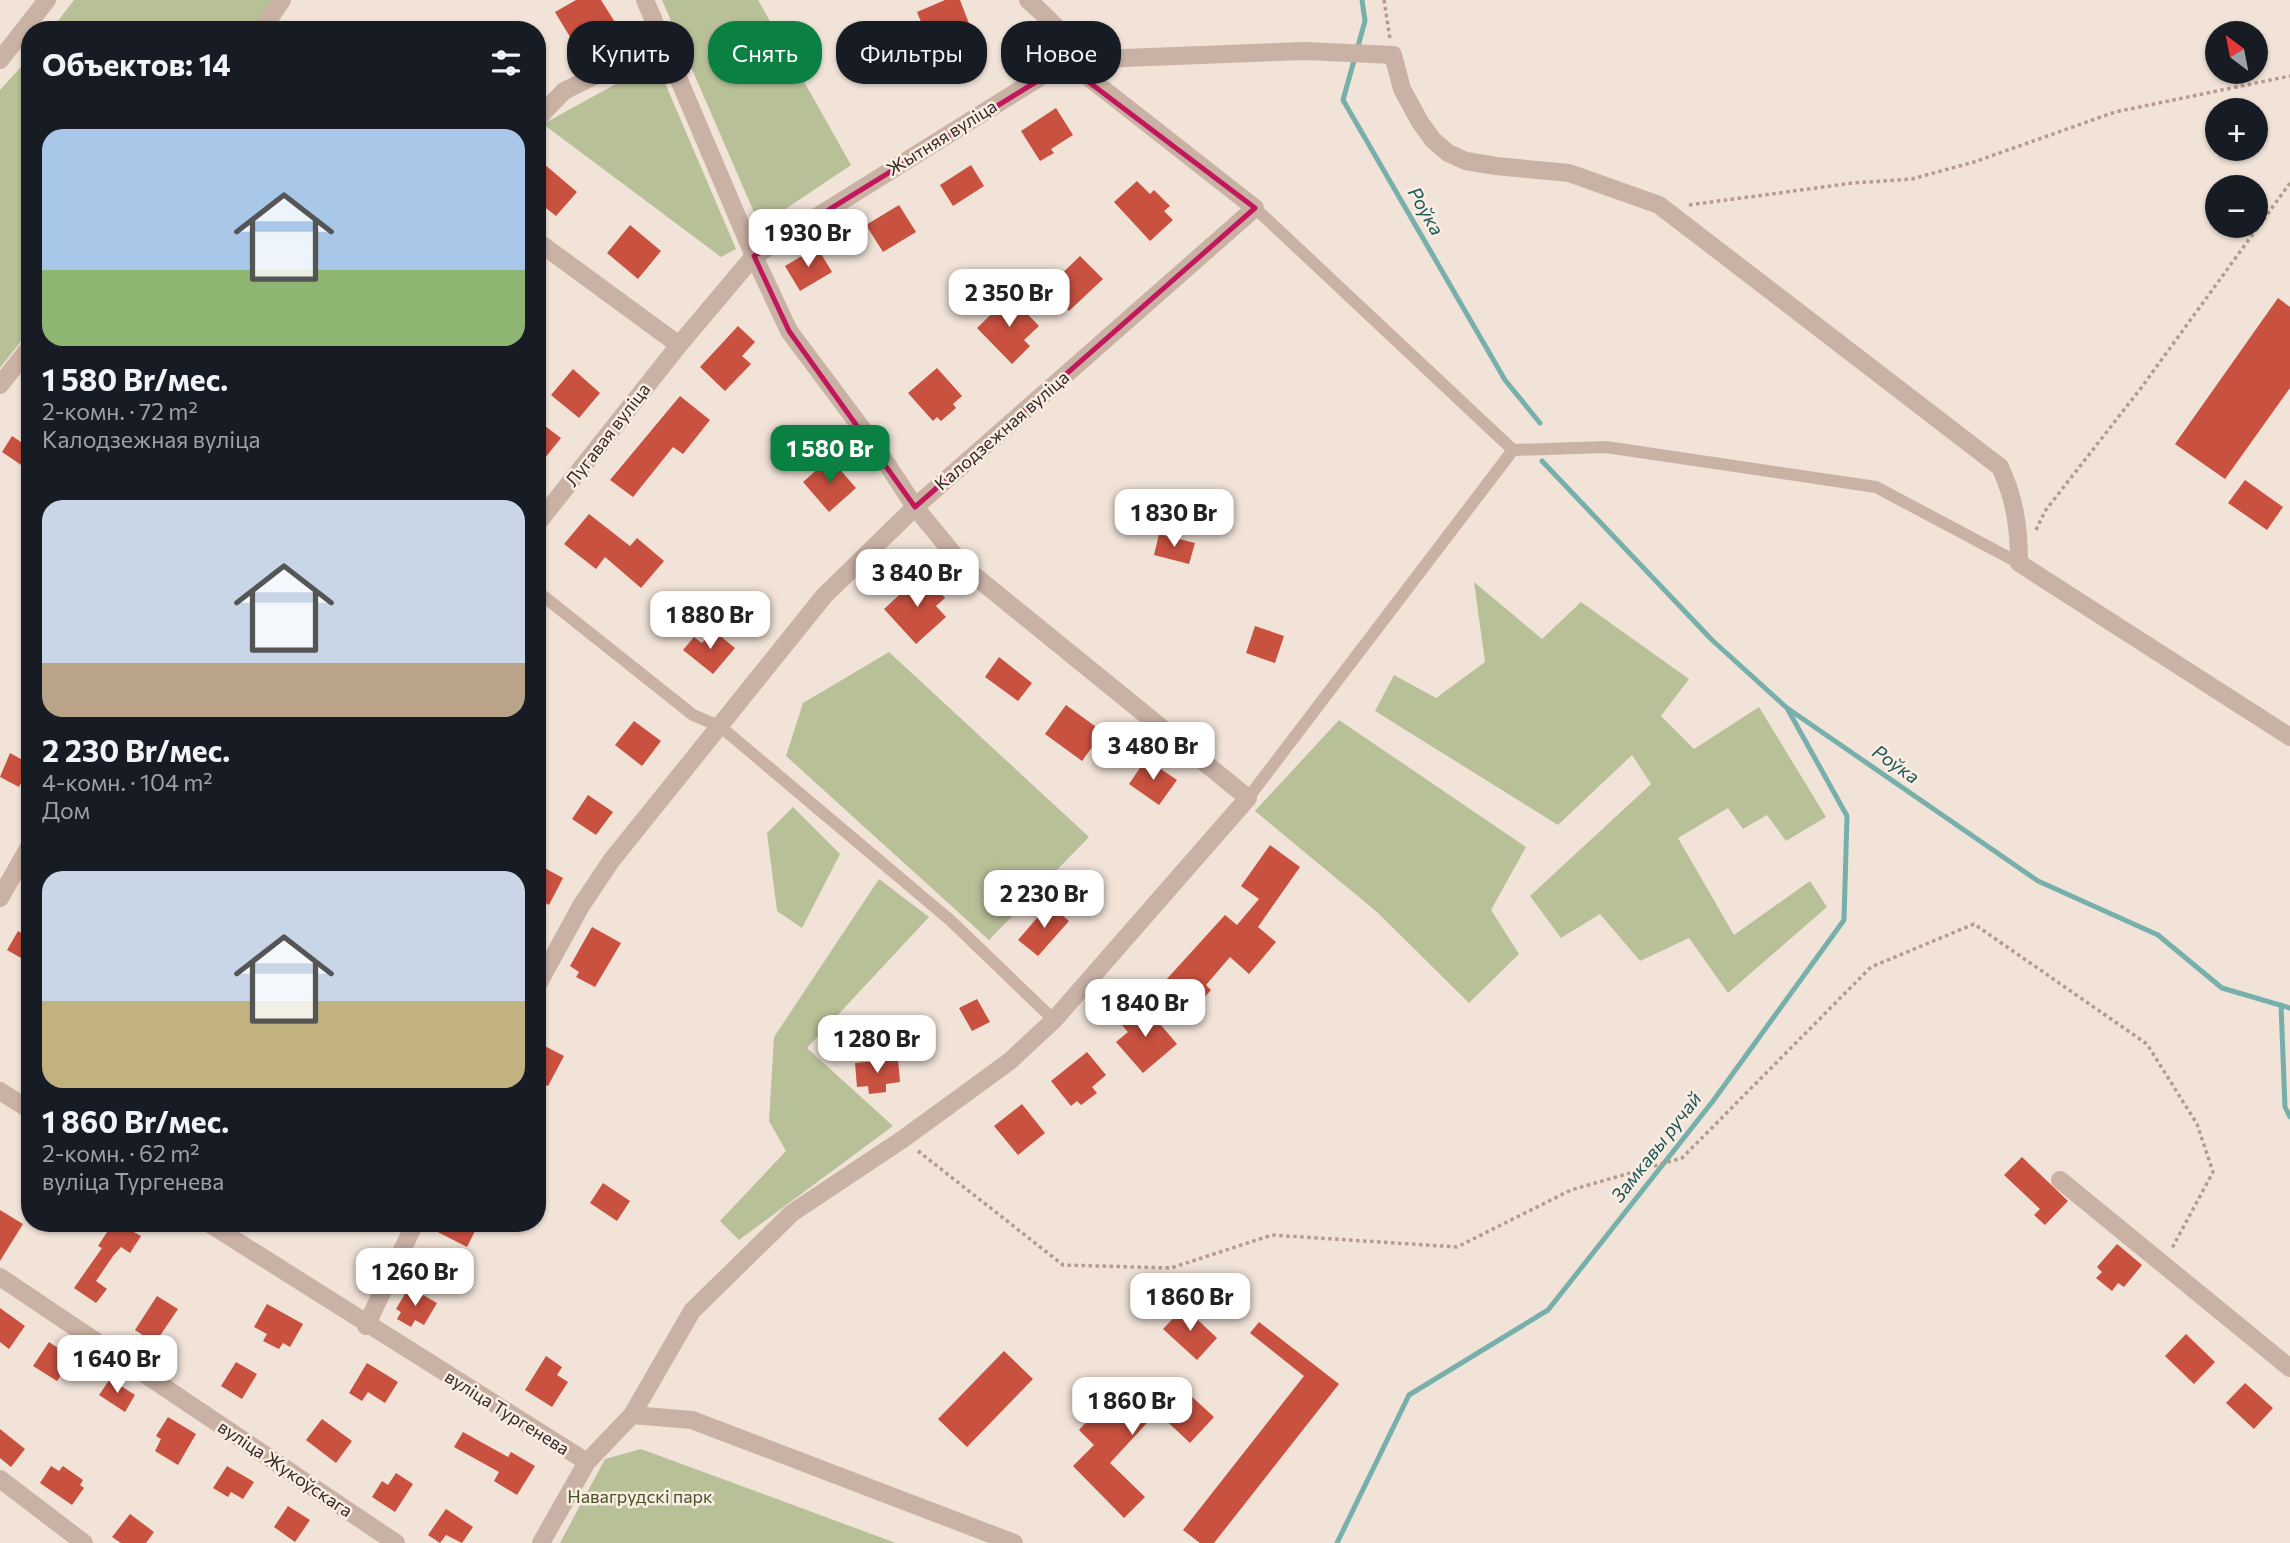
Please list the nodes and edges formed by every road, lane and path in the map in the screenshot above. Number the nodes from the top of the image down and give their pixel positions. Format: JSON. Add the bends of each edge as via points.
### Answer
{"nodes":[{"id":1,"x":47,"y":0,"type":"edge"},
{"id":2,"x":282,"y":0,"type":"edge"},
{"id":3,"x":645,"y":0,"type":"edge"},
{"id":4,"x":1028,"y":0,"type":"edge"},
{"id":5,"x":1384,"y":0,"type":"edge"},
{"id":6,"x":31,"y":21,"type":"edge"},
{"id":7,"x":268,"y":21,"type":"edge"},
{"id":8,"x":654,"y":21,"type":"edge"},
{"id":9,"x":1051,"y":21,"type":"edge"},
{"id":10,"x":21,"y":33,"type":"edge"},
{"id":11,"x":1393,"y":55,"type":"junction"},
{"id":12,"x":1121,"y":58,"type":"edge"},
{"id":13,"x":0,"y":60,"type":"edge"},
{"id":14,"x":2290,"y":76,"type":"edge"},
{"id":15,"x":578,"y":84,"type":"edge"},
{"id":16,"x":681,"y":84,"type":"edge"},
{"id":17,"x":1029,"y":84,"type":"edge"},
{"id":18,"x":1097,"y":84,"type":"edge"},
{"id":19,"x":546,"y":110,"type":"edge"},
{"id":20,"x":2290,"y":183,"type":"edge"},
{"id":21,"x":1659,"y":205,"type":"junction"},
{"id":22,"x":1255,"y":208,"type":"junction"},
{"id":23,"x":546,"y":248,"type":"edge"},
{"id":24,"x":754,"y":256,"type":"junction"},
{"id":25,"x":679,"y":345,"type":"junction"},
{"id":26,"x":21,"y":358,"type":"edge"},
{"id":27,"x":0,"y":385,"type":"edge"},
{"id":28,"x":1513,"y":450,"type":"junction"},
{"id":29,"x":915,"y":508,"type":"junction"},
{"id":30,"x":546,"y":513,"type":"edge"},
{"id":31,"x":2035,"y":531,"type":"dead end"},
{"id":32,"x":2019,"y":563,"type":"junction"},
{"id":33,"x":546,"y":598,"type":"edge"},
{"id":34,"x":720,"y":727,"type":"junction"},
{"id":35,"x":2290,"y":737,"type":"edge"},
{"id":36,"x":1248,"y":798,"type":"junction"},
{"id":37,"x":21,"y":861,"type":"edge"},
{"id":38,"x":0,"y":898,"type":"edge"},
{"id":39,"x":546,"y":970,"type":"edge"},
{"id":40,"x":1054,"y":1020,"type":"junction"},
{"id":41,"x":0,"y":1091,"type":"edge"},
{"id":42,"x":21,"y":1104,"type":"edge"},
{"id":43,"x":903,"y":1139,"type":"junction"},
{"id":44,"x":2060,"y":1180,"type":"dead end"},
{"id":45,"x":222,"y":1232,"type":"edge"},
{"id":46,"x":411,"y":1232,"type":"edge"},
{"id":47,"x":2163,"y":1264,"type":"junction"},
{"id":48,"x":0,"y":1277,"type":"edge"},
{"id":49,"x":366,"y":1326,"type":"junction"},
{"id":50,"x":2290,"y":1368,"type":"edge"},
{"id":51,"x":632,"y":1415,"type":"junction"},
{"id":52,"x":587,"y":1462,"type":"junction"},
{"id":53,"x":0,"y":1479,"type":"edge"},
{"id":54,"x":84,"y":1543,"type":"edge"},
{"id":55,"x":396,"y":1543,"type":"edge"},
{"id":56,"x":541,"y":1543,"type":"edge"},
{"id":57,"x":1014,"y":1543,"type":"edge"}],
"edges":[{"from":1,"to":6,"type":"street"},
{"from":2,"to":7,"type":"street"},
{"from":3,"to":8,"type":"street"},
{"from":4,"to":9,"type":"street"},
{"from":5,"to":11,"type":"path"},
{"from":10,"to":13,"type":"street"},
{"from":11,"to":12,"type":"street","name":"Жытняя вуліца","via":[[1305,51]]},
{"from":11,"to":21,"type":"street","via":[[1402,89],[1414,111],[1448,153],[1496,166],[1569,173]]},
{"from":14,"to":21,"type":"path","via":[[2115,112],[1912,179]]},
{"from":15,"to":19,"type":"street"},
{"from":16,"to":24,"type":"street"},
{"from":17,"to":24,"type":"street","name":"Жытняя вуліца"},
{"from":18,"to":22,"type":"street"},
{"from":20,"to":31,"type":"path","via":[[2045,511]]},
{"from":21,"to":32,"type":"street","via":[[2000,467],[2017,515]]},
{"from":22,"to":28,"type":"lane"},
{"from":22,"to":29,"type":"street","name":"Калодзежная вуліца"},
{"from":23,"to":25,"type":"street"},
{"from":24,"to":25,"type":"street","name":"Жытняя вуліца"},
{"from":24,"to":29,"type":"street","via":[[789,331]]},
{"from":25,"to":30,"type":"street","name":"Лугавая вуліца"},
{"from":26,"to":27,"type":"street"},
{"from":28,"to":32,"type":"lane","via":[[1606,447],[1876,487]]},
{"from":28,"to":36,"type":"lane"},
{"from":29,"to":34,"type":"street","name":"Калодзежная вуліца","via":[[824,596]]},
{"from":29,"to":36,"type":"street","via":[[965,568]]},
{"from":32,"to":35,"type":"street"},
{"from":33,"to":34,"type":"lane","via":[[693,715]]},
{"from":34,"to":39,"type":"street","name":"Калодзежная вуліца","via":[[611,861]]},
{"from":34,"to":40,"type":"lane","via":[[950,920]]},
{"from":36,"to":40,"type":"street","name":"вуліца Тургенева"},
{"from":37,"to":38,"type":"street"},
{"from":40,"to":43,"type":"street","name":"вуліца Тургенева","via":[[1010,1061]]},
{"from":41,"to":42,"type":"street"},
{"from":43,"to":47,"type":"path","via":[[1063,1265],[1171,1268],[1272,1236],[1457,1247],[1571,1190],[1682,1158],[1871,967],[1974,924],[2147,1044],[2197,1124],[2213,1172]]},
{"from":43,"to":51,"type":"street","name":"вуліца Тургенева","via":[[792,1213],[692,1311]]},
{"from":44,"to":47,"type":"street"},
{"from":45,"to":49,"type":"street","name":"вуліца Тургенева"},
{"from":46,"to":49,"type":"street"},
{"from":47,"to":50,"type":"street"},
{"from":48,"to":55,"type":"street","name":"вуліца Жукоўскага"},
{"from":49,"to":52,"type":"street","name":"вуліца Тургенева"},
{"from":51,"to":52,"type":"street","name":"вуліца Тургенева"},
{"from":51,"to":57,"type":"street","via":[[692,1420]]},
{"from":52,"to":56,"type":"street"},
{"from":53,"to":54,"type":"street"}]}
